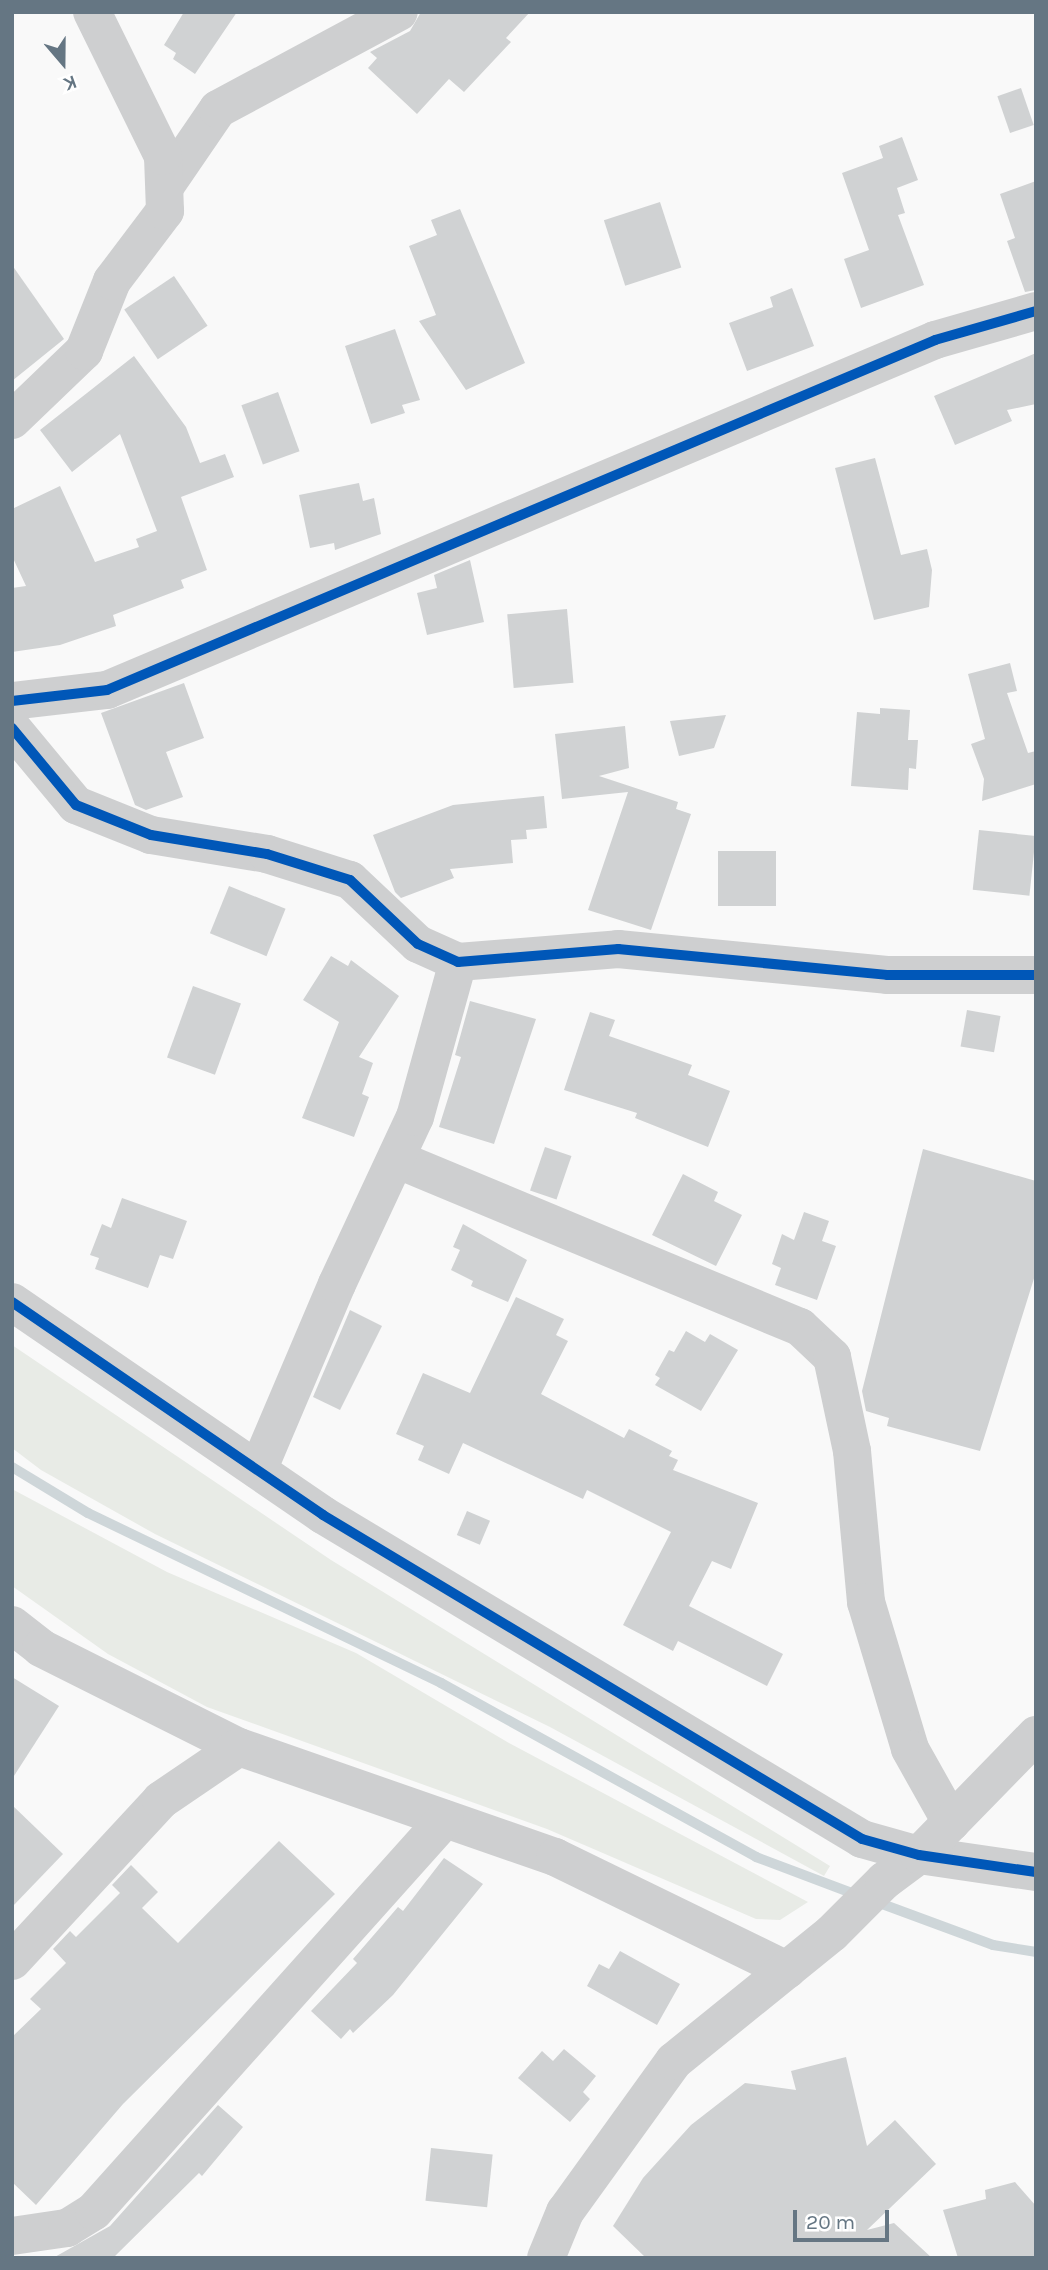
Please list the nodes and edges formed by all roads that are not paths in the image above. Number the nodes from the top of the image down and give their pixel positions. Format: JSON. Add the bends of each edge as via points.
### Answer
{"nodes":[{"id":1,"x":92,"y":12,"type":"edge"},
{"id":2,"x":399,"y":12,"type":"edge"},
{"id":3,"x":166,"y":185,"type":"junction"},
{"id":4,"x":1036,"y":311,"type":"edge"},
{"id":5,"x":12,"y":420,"type":"edge"},
{"id":6,"x":12,"y":701,"type":"edge"},
{"id":7,"x":12,"y":728,"type":"edge"},
{"id":8,"x":458,"y":962,"type":"junction"},
{"id":9,"x":1036,"y":975,"type":"edge"},
{"id":10,"x":396,"y":1159,"type":"junction"},
{"id":11,"x":12,"y":1302,"type":"edge"},
{"id":12,"x":258,"y":1470,"type":"junction"},
{"id":13,"x":12,"y":1625,"type":"edge"},
{"id":14,"x":1036,"y":1735,"type":"edge"},
{"id":15,"x":239,"y":1747,"type":"junction"},
{"id":16,"x":445,"y":1819,"type":"junction"},
{"id":17,"x":951,"y":1822,"type":"junction"},
{"id":18,"x":919,"y":1855,"type":"junction"},
{"id":19,"x":1036,"y":1872,"type":"edge"},
{"id":20,"x":12,"y":1961,"type":"edge"},
{"id":21,"x":787,"y":1970,"type":"junction"},
{"id":22,"x":12,"y":2236,"type":"edge"},
{"id":23,"x":546,"y":2258,"type":"edge"}],
"edges":[{"from":1,"to":3,"type":"street","via":[[163,156]]},
{"from":2,"to":3,"type":"street","via":[[218,109]]},
{"from":3,"to":5,"type":"street","via":[[165,211],[112,281],[84,351]]},
{"from":4,"to":6,"type":"street","via":[[935,340],[107,690]]},
{"from":7,"to":8,"type":"street","via":[[76,805],[151,835],[267,854],[350,880],[418,944]]},
{"from":8,"to":9,"type":"street","via":[[618,949],[887,975]]},
{"from":8,"to":10,"type":"street","via":[[415,1117]]},
{"from":10,"to":12,"type":"street"},
{"from":10,"to":17,"type":"street","via":[[800,1327],[832,1357],[852,1451],[866,1602],[910,1749]]},
{"from":11,"to":12,"type":"street"},
{"from":12,"to":18,"type":"street","via":[[323,1515],[862,1839]]},
{"from":13,"to":15,"type":"street","via":[[41,1648]]},
{"from":14,"to":17,"type":"street"},
{"from":15,"to":16,"type":"street"},
{"from":15,"to":20,"type":"street","via":[[161,1800]]},
{"from":16,"to":21,"type":"street","via":[[555,1857]]},
{"from":16,"to":22,"type":"street","via":[[94,2211],[67,2228]]},
{"from":17,"to":18,"type":"street"},
{"from":18,"to":19,"type":"street"},
{"from":18,"to":21,"type":"street"},
{"from":21,"to":23,"type":"street","via":[[674,2061],[565,2212]]}]}
